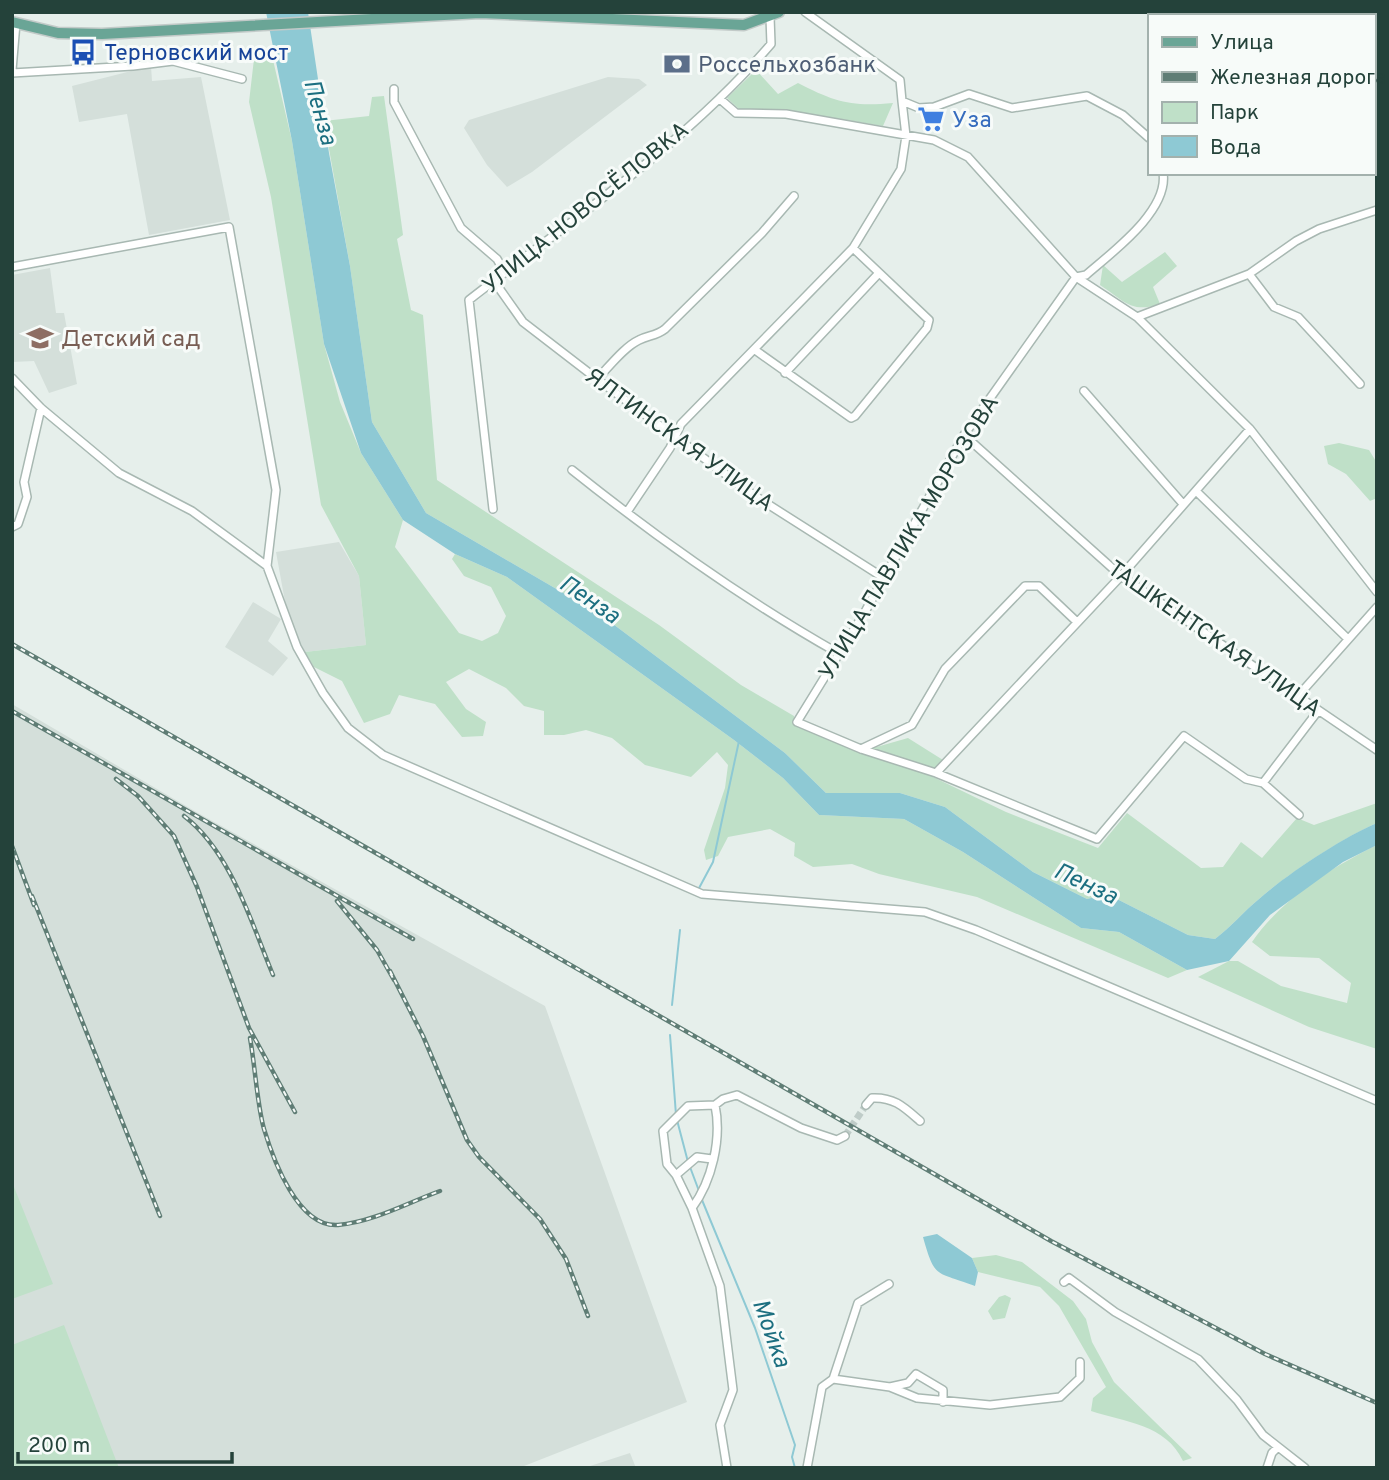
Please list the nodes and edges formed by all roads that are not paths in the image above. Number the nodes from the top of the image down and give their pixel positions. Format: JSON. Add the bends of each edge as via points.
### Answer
{"nodes":[{"id":1,"x":805,"y":12,"type":"edge"},
{"id":2,"x":578,"y":14,"type":"edge"},
{"id":3,"x":774,"y":15,"type":"edge"},
{"id":4,"x":14,"y":22,"type":"edge"},
{"id":5,"x":12,"y":72,"type":"edge"},
{"id":6,"x":242,"y":79,"type":"dead end"},
{"id":7,"x":394,"y":89,"type":"dead end"},
{"id":8,"x":720,"y":99,"type":"junction"},
{"id":9,"x":902,"y":101,"type":"junction"},
{"id":10,"x":906,"y":136,"type":"junction"},
{"id":11,"x":1148,"y":137,"type":"edge"},
{"id":12,"x":1163,"y":175,"type":"edge"},
{"id":13,"x":794,"y":196,"type":"dead end"},
{"id":14,"x":1377,"y":210,"type":"edge"},
{"id":15,"x":853,"y":248,"type":"junction"},
{"id":16,"x":12,"y":267,"type":"edge"},
{"id":17,"x":505,"y":272,"type":"junction"},
{"id":18,"x":878,"y":273,"type":"junction"},
{"id":19,"x":1249,"y":274,"type":"junction"},
{"id":20,"x":1076,"y":277,"type":"junction"},
{"id":21,"x":494,"y":281,"type":"junction"},
{"id":22,"x":1137,"y":317,"type":"junction"},
{"id":23,"x":755,"y":350,"type":"junction"},
{"id":24,"x":785,"y":373,"type":"junction"},
{"id":25,"x":12,"y":378,"type":"edge"},
{"id":26,"x":597,"y":379,"type":"junction"},
{"id":27,"x":1360,"y":384,"type":"dead end"},
{"id":28,"x":1084,"y":391,"type":"dead end"},
{"id":29,"x":41,"y":408,"type":"junction"},
{"id":30,"x":1250,"y":429,"type":"junction"},
{"id":31,"x":964,"y":435,"type":"junction"},
{"id":32,"x":673,"y":437,"type":"junction"},
{"id":33,"x":572,"y":470,"type":"dead end"},
{"id":34,"x":1196,"y":491,"type":"junction"},
{"id":35,"x":1183,"y":504,"type":"junction"},
{"id":36,"x":493,"y":509,"type":"dead end"},
{"id":37,"x":626,"y":512,"type":"junction"},
{"id":38,"x":12,"y":527,"type":"edge"},
{"id":39,"x":267,"y":566,"type":"junction"},
{"id":40,"x":1121,"y":576,"type":"junction"},
{"id":41,"x":884,"y":578,"type":"junction"},
{"id":42,"x":1377,"y":592,"type":"edge"},
{"id":43,"x":1377,"y":607,"type":"edge"},
{"id":44,"x":1077,"y":622,"type":"junction"},
{"id":45,"x":1348,"y":639,"type":"junction"},
{"id":46,"x":838,"y":653,"type":"junction"},
{"id":47,"x":1298,"y":696,"type":"junction"},
{"id":48,"x":1318,"y":711,"type":"junction"},
{"id":49,"x":861,"y":749,"type":"junction"},
{"id":50,"x":1377,"y":750,"type":"edge"},
{"id":51,"x":936,"y":773,"type":"junction"},
{"id":52,"x":1262,"y":783,"type":"junction"},
{"id":53,"x":1299,"y":815,"type":"dead end"},
{"id":54,"x":1377,"y":1101,"type":"edge"},
{"id":55,"x":715,"y":1105,"type":"junction"},
{"id":56,"x":866,"y":1105,"type":"dead end"},
{"id":57,"x":920,"y":1121,"type":"dead end"},
{"id":58,"x":845,"y":1136,"type":"dead end"},
{"id":59,"x":712,"y":1159,"type":"junction"},
{"id":60,"x":676,"y":1175,"type":"junction"},
{"id":61,"x":692,"y":1208,"type":"junction"},
{"id":62,"x":1064,"y":1282,"type":"dead end"},
{"id":63,"x":888,"y":1284,"type":"dead end"},
{"id":64,"x":1080,"y":1362,"type":"dead end"},
{"id":65,"x":833,"y":1379,"type":"junction"},
{"id":66,"x":890,"y":1387,"type":"junction"},
{"id":67,"x":943,"y":1402,"type":"junction"},
{"id":68,"x":1277,"y":1448,"type":"junction"},
{"id":69,"x":727,"y":1468,"type":"edge"},
{"id":70,"x":807,"y":1468,"type":"edge"},
{"id":71,"x":1267,"y":1468,"type":"edge"},
{"id":72,"x":1305,"y":1468,"type":"edge"}],
"edges":[{"from":1,"to":9,"type":"street","via":[[900,80]]},
{"from":2,"to":3,"type":"main road","via":[[744,25]]},
{"from":2,"to":4,"type":"main road","via":[[480,13],[103,34],[58,33]]},
{"from":3,"to":8,"type":"street","name":"УЛИЦА НОВОСЁЛОВКА","via":[[771,44]]},
{"from":4,"to":5,"type":"street"},
{"from":5,"to":6,"type":"street","via":[[173,61]]},
{"from":7,"to":17,"type":"street","via":[[394,102],[461,228],[497,258]]},
{"from":8,"to":10,"type":"street","via":[[736,113],[786,114]]},
{"from":8,"to":17,"type":"street","name":"УЛИЦА НОВОСЁЛОВКА","via":[[620,184]]},
{"from":9,"to":10,"type":"street"},
{"from":9,"to":11,"type":"street","via":[[934,107],[969,94],[1012,108],[1087,96],[1124,115]]},
{"from":10,"to":15,"type":"street","via":[[901,169]]},
{"from":10,"to":20,"type":"street","via":[[934,140],[968,157]]},
{"from":12,"to":20,"type":"street","name":"УЛИЦА ПАВЛИКА МОРОЗОВА","via":[[1158,199],[1136,231],[1086,275]]},
{"from":13,"to":26,"type":"street","via":[[665,329],[633,344]]},
{"from":14,"to":19,"type":"street","via":[[1319,229]]},
{"from":15,"to":18,"type":"street"},
{"from":15,"to":23,"type":"street"},
{"from":16,"to":39,"type":"street","via":[[229,227],[276,490]]},
{"from":17,"to":21,"type":"street","name":"УЛИЦА НОВОСЁЛОВКА"},
{"from":18,"to":24,"type":"street"},
{"from":18,"to":24,"type":"street","via":[[929,320],[855,416],[851,418]]},
{"from":19,"to":22,"type":"street"},
{"from":19,"to":27,"type":"street","via":[[1274,307],[1298,317]]},
{"from":20,"to":22,"type":"street"},
{"from":20,"to":31,"type":"street","name":"УЛИЦА ПАВЛИКА МОРОЗОВА"},
{"from":21,"to":26,"type":"street","name":"ЯЛТИНСКАЯ УЛИЦА","via":[[523,322]]},
{"from":21,"to":36,"type":"street","name":"УЛИЦА НОВОСЁЛОВКА","via":[[469,300]]},
{"from":22,"to":30,"type":"street"},
{"from":23,"to":24,"type":"street"},
{"from":23,"to":32,"type":"street"},
{"from":25,"to":29,"type":"street"},
{"from":26,"to":32,"type":"street","name":"ЯЛТИНСКАЯ УЛИЦА"},
{"from":28,"to":35,"type":"street"},
{"from":29,"to":38,"type":"street","via":[[24,482],[27,497],[18,524]]},
{"from":29,"to":39,"type":"street","via":[[119,473],[192,511]]},
{"from":30,"to":34,"type":"street"},
{"from":30,"to":42,"type":"street"},
{"from":31,"to":40,"type":"street","name":"ТАШКЕНТСКАЯ УЛИЦА"},
{"from":31,"to":41,"type":"street","name":"УЛИЦА ПАВЛИКА МОРОЗОВА"},
{"from":32,"to":37,"type":"street"},
{"from":32,"to":41,"type":"street","name":"ЯЛТИНСКАЯ УЛИЦА"},
{"from":33,"to":37,"type":"street"},
{"from":34,"to":35,"type":"street"},
{"from":34,"to":45,"type":"street"},
{"from":35,"to":40,"type":"street"},
{"from":37,"to":46,"type":"street","via":[[784,622]]},
{"from":39,"to":54,"type":"street","via":[[297,647],[348,728],[383,755],[429,778],[702,894],[925,912]]},
{"from":40,"to":44,"type":"street"},
{"from":40,"to":47,"type":"street","name":"ТАШКЕНТСКАЯ УЛИЦА"},
{"from":41,"to":46,"type":"street","name":"УЛИЦА ПАВЛИКА МОРОЗОВА"},
{"from":43,"to":45,"type":"street"},
{"from":44,"to":49,"type":"street","via":[[1039,586],[1025,586],[945,669],[912,725]]},
{"from":44,"to":51,"type":"street"},
{"from":45,"to":47,"type":"street"},
{"from":46,"to":49,"type":"street","name":"УЛИЦА ПАВЛИКА МОРОЗОВА","via":[[797,722]]},
{"from":47,"to":48,"type":"street","name":"ТАШКЕНТСКАЯ УЛИЦА"},
{"from":48,"to":50,"type":"street","name":"ТАШКЕНТСКАЯ УЛИЦА"},
{"from":48,"to":52,"type":"street"},
{"from":49,"to":51,"type":"street"},
{"from":51,"to":52,"type":"street","via":[[1097,839],[1184,736],[1246,779]]},
{"from":52,"to":53,"type":"street"},
{"from":55,"to":58,"type":"street","via":[[737,1095],[801,1128],[837,1140]]},
{"from":55,"to":59,"type":"street","via":[[718,1118]]},
{"from":55,"to":60,"type":"street","via":[[688,1106],[663,1131],[667,1164]]},
{"from":56,"to":57,"type":"street","via":[[872,1098],[886,1097]]},
{"from":59,"to":60,"type":"street","via":[[697,1157]]},
{"from":59,"to":61,"type":"street","via":[[706,1185]]},
{"from":60,"to":61,"type":"street"},
{"from":61,"to":69,"type":"street","via":[[720,1286],[733,1390],[720,1425]]},
{"from":62,"to":68,"type":"street","via":[[1069,1278],[1115,1312],[1198,1359]]},
{"from":63,"to":65,"type":"street","via":[[858,1303]]},
{"from":64,"to":67,"type":"street","via":[[1080,1378],[1060,1398],[990,1405]]},
{"from":65,"to":66,"type":"street"},
{"from":65,"to":70,"type":"street","via":[[822,1387]]},
{"from":66,"to":67,"type":"street"},
{"from":66,"to":67,"type":"street","via":[[908,1383],[916,1374],[943,1390]]},
{"from":68,"to":71,"type":"street"},
{"from":68,"to":72,"type":"street"}]}
